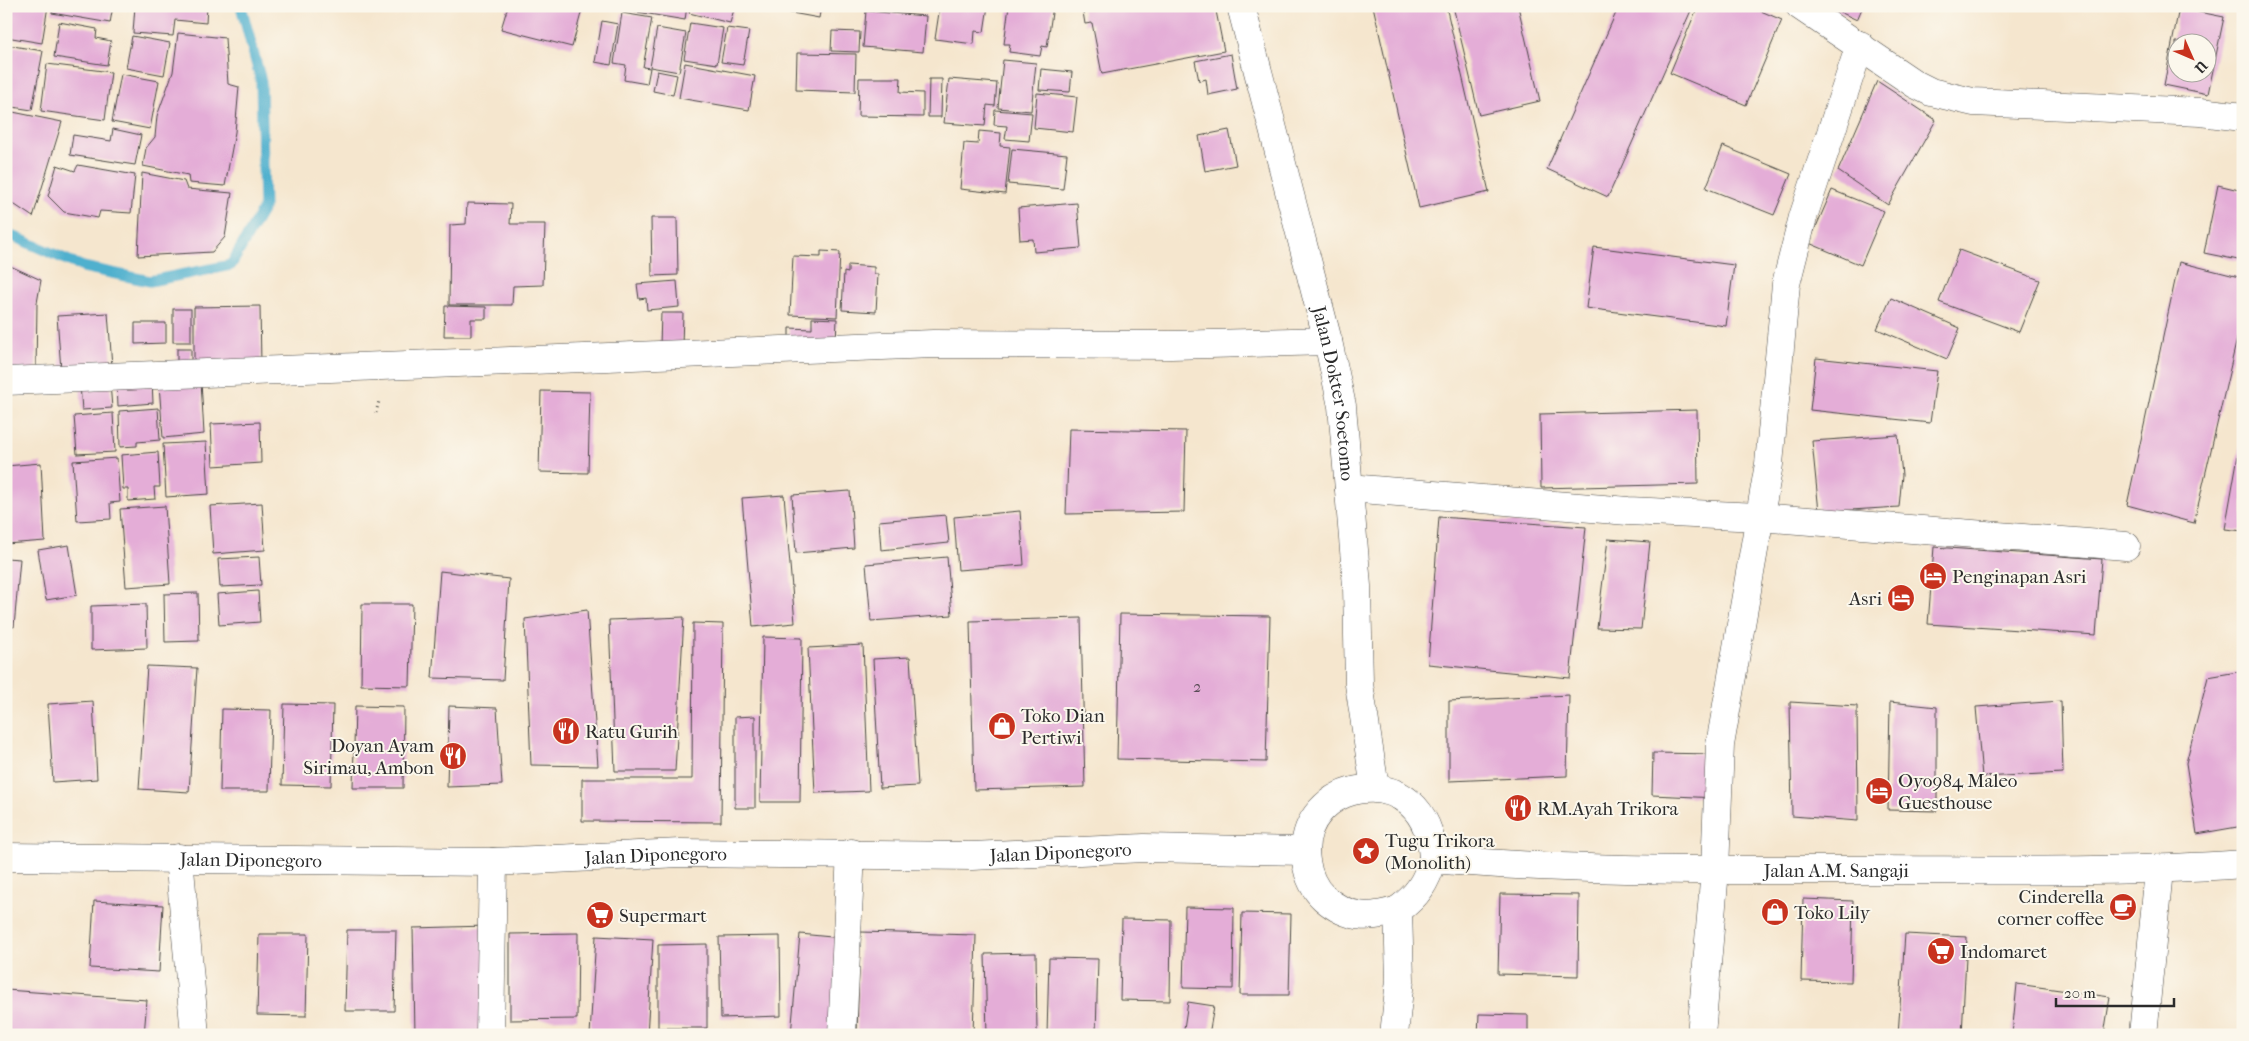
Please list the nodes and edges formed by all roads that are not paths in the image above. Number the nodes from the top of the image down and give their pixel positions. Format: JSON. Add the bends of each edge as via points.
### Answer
{"nodes":[{"id":1,"x":1241,"y":6,"type":"edge"},
{"id":2,"x":1800,"y":6,"type":"edge"},
{"id":3,"x":1860,"y":45,"type":"junction"},
{"id":4,"x":2243,"y":117,"type":"edge"},
{"id":5,"x":1328,"y":340,"type":"junction"},
{"id":6,"x":6,"y":380,"type":"edge"},
{"id":7,"x":1349,"y":488,"type":"junction"},
{"id":8,"x":1759,"y":517,"type":"junction"},
{"id":9,"x":2126,"y":546,"type":"dead end"},
{"id":10,"x":1376,"y":788,"type":"junction"},
{"id":11,"x":1305,"y":851,"type":"junction"},
{"id":12,"x":851,"y":854,"type":"junction"},
{"id":13,"x":6,"y":857,"type":"edge"},
{"id":14,"x":179,"y":858,"type":"junction"},
{"id":15,"x":1433,"y":859,"type":"junction"},
{"id":16,"x":493,"y":862,"type":"junction"},
{"id":17,"x":2243,"y":864,"type":"edge"},
{"id":18,"x":1715,"y":870,"type":"junction"},
{"id":19,"x":2159,"y":870,"type":"junction"},
{"id":20,"x":1398,"y":910,"type":"junction"},
{"id":21,"x":195,"y":1035,"type":"edge"},
{"id":22,"x":490,"y":1035,"type":"edge"},
{"id":23,"x":842,"y":1035,"type":"edge"},
{"id":24,"x":1394,"y":1035,"type":"edge"},
{"id":25,"x":1701,"y":1035,"type":"edge"},
{"id":26,"x":2143,"y":1035,"type":"edge"}],
"edges":[{"from":1,"to":5,"type":"main road","name":"Jalan Dokter Soetomo"},
{"from":2,"to":3,"type":"main road"},
{"from":3,"to":4,"type":"main road","via":[[1915,84],[1931,92],[1974,102],[2200,112]]},
{"from":3,"to":8,"type":"main road","via":[[1803,217],[1786,284],[1769,464]]},
{"from":5,"to":6,"type":"main road","via":[[1171,345],[933,344]]},
{"from":5,"to":7,"type":"main road","name":"Jalan Dokter Soetomo","via":[[1342,406]]},
{"from":7,"to":8,"type":"main road","via":[[1628,511]]},
{"from":7,"to":10,"type":"main road","name":"Jalan Dokter Soetomo","via":[[1357,586],[1359,684]]},
{"from":8,"to":9,"type":"main road"},
{"from":8,"to":18,"type":"main road","via":[[1720,745]]},
{"from":10,"to":11,"type":"main road","via":[[1355,789],[1336,797],[1320,810],[1309,829]]},
{"from":10,"to":15,"type":"main road","via":[[1395,793],[1412,804],[1425,819],[1432,839]]},
{"from":11,"to":12,"type":"main road","name":"Jalan Diponegoro","via":[[1144,848],[972,856]]},
{"from":11,"to":20,"type":"main road","via":[[1308,873],[1318,892],[1334,907],[1355,915],[1376,916]]},
{"from":12,"to":16,"type":"main road","name":"Jalan Diponegoro","via":[[680,853]]},
{"from":12,"to":23,"type":"main road"},
{"from":13,"to":14,"type":"main road","name":"Jalan Diponegoro"},
{"from":14,"to":16,"type":"main road","name":"Jalan Diponegoro"},
{"from":14,"to":21,"type":"main road"},
{"from":15,"to":18,"type":"main road","name":"Jalan A.M. Sangaji","via":[[1503,865]]},
{"from":15,"to":20,"type":"main road","via":[[1428,878],[1415,897]]},
{"from":16,"to":22,"type":"main road"},
{"from":17,"to":19,"type":"main road","name":"Jalan A.M. Sangaji"},
{"from":18,"to":19,"type":"main road","name":"Jalan A.M. Sangaji"},
{"from":18,"to":25,"type":"main road"},
{"from":19,"to":26,"type":"main road"},
{"from":20,"to":24,"type":"main road","via":[[1400,980]]}]}
